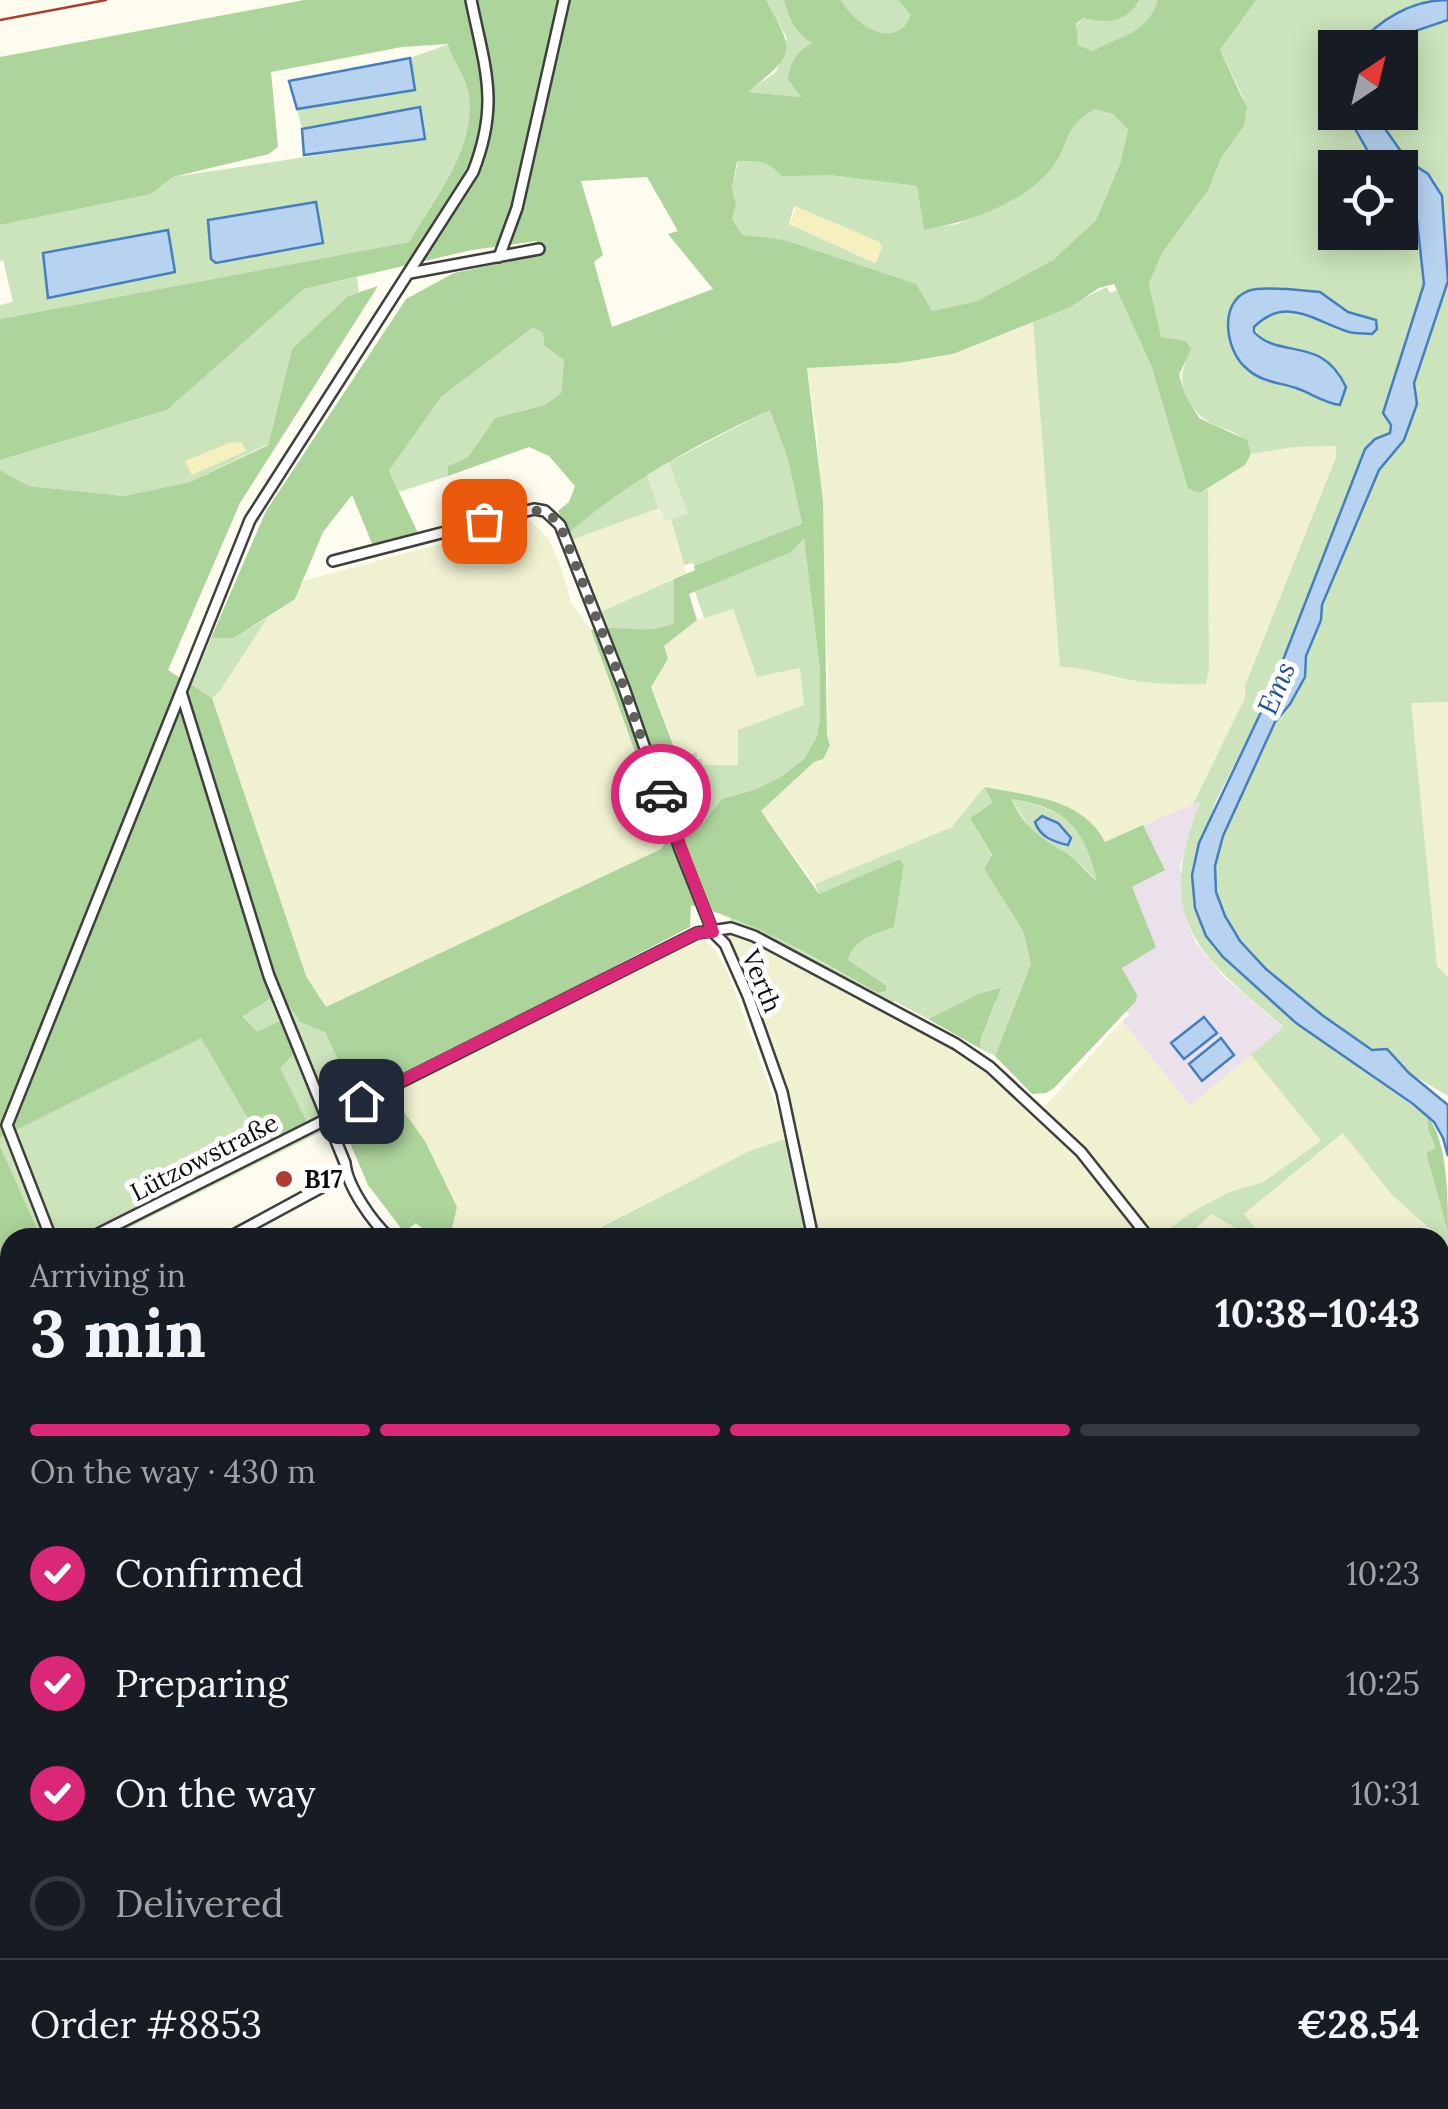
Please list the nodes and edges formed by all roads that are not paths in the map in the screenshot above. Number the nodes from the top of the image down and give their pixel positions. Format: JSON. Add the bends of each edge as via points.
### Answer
{"nodes":[{"id":1,"x":470,"y":0,"type":"edge"},
{"id":2,"x":564,"y":0,"type":"edge"},
{"id":3,"x":539,"y":249,"type":"dead end"},
{"id":4,"x":498,"y":257,"type":"junction"},
{"id":5,"x":410,"y":272,"type":"junction"},
{"id":6,"x":333,"y":560,"type":"dead end"},
{"id":7,"x":181,"y":692,"type":"junction"},
{"id":8,"x":713,"y":932,"type":"junction"},
{"id":9,"x":326,"y":1118,"type":"junction"},
{"id":10,"x":346,"y":1174,"type":"junction"},
{"id":11,"x":47,"y":1228,"type":"edge"},
{"id":12,"x":110,"y":1228,"type":"edge"},
{"id":13,"x":246,"y":1228,"type":"edge"},
{"id":14,"x":380,"y":1228,"type":"edge"},
{"id":15,"x":811,"y":1228,"type":"edge"},
{"id":16,"x":1141,"y":1228,"type":"edge"}],
"edges":[{"from":1,"to":5,"type":"street","via":[[490,105],[484,143]]},
{"from":2,"to":4,"type":"street","via":[[517,208]]},
{"from":3,"to":4,"type":"street"},
{"from":4,"to":5,"type":"street"},
{"from":5,"to":7,"type":"street","via":[[250,520]]},
{"from":6,"to":8,"type":"street","name":"Verth","via":[[534,508],[553,516]]},
{"from":7,"to":9,"type":"street","via":[[269,976]]},
{"from":7,"to":11,"type":"street","via":[[7,1126]]},
{"from":8,"to":9,"type":"street","name":"Lützowstraße","via":[[697,933]]},
{"from":8,"to":15,"type":"street","name":"Verth","via":[[734,962],[782,1092]]},
{"from":8,"to":16,"type":"street","via":[[730,928],[754,936],[974,1055],[1081,1152]]},
{"from":9,"to":10,"type":"street"},
{"from":9,"to":12,"type":"street","name":"Lützowstraße"},
{"from":10,"to":13,"type":"street"},
{"from":10,"to":14,"type":"street"}]}
